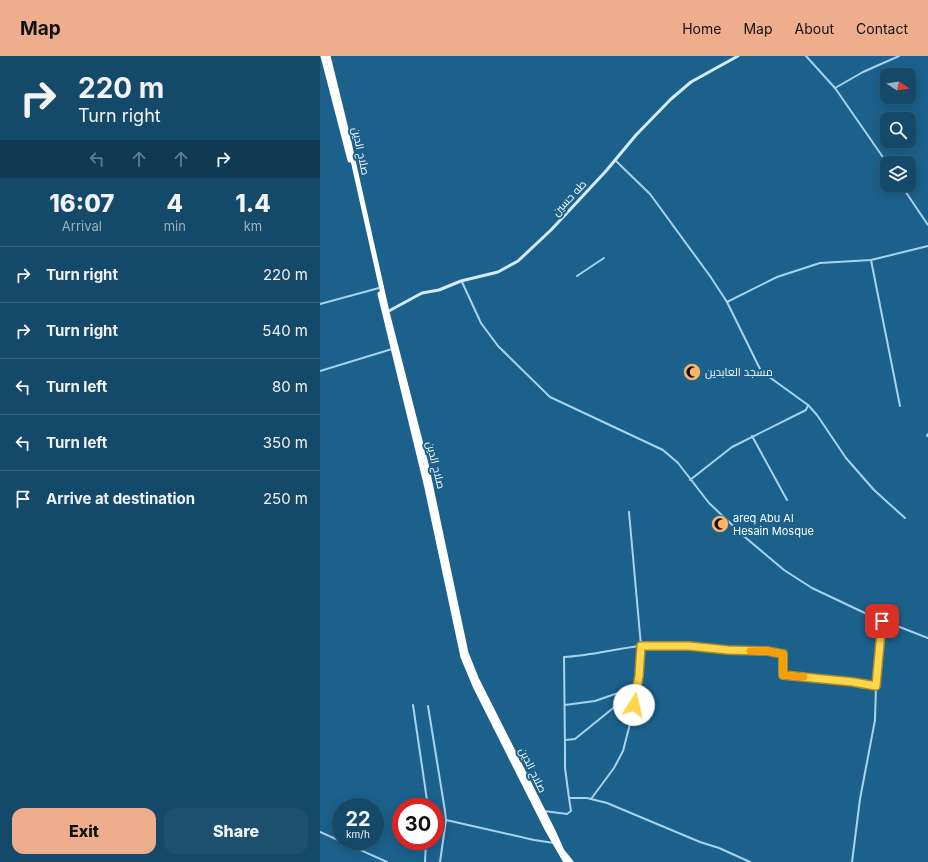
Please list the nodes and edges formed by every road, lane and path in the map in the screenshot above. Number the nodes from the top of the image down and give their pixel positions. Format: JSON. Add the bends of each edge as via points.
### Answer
{"nodes":[{"id":1,"x":323,"y":56,"type":"edge"},
{"id":2,"x":328,"y":56,"type":"edge"},
{"id":3,"x":738,"y":56,"type":"edge"},
{"id":4,"x":806,"y":56,"type":"edge"},
{"id":5,"x":899,"y":56,"type":"edge"},
{"id":6,"x":835,"y":88,"type":"junction"},
{"id":7,"x":882,"y":156,"type":"edge"},
{"id":8,"x":615,"y":160,"type":"junction"},
{"id":9,"x":906,"y":192,"type":"edge"},
{"id":10,"x":928,"y":225,"type":"edge"},
{"id":11,"x":928,"y":246,"type":"edge"},
{"id":12,"x":373,"y":255,"type":"junction"},
{"id":13,"x":604,"y":258,"type":"dead end"},
{"id":14,"x":871,"y":260,"type":"junction"},
{"id":15,"x":577,"y":276,"type":"dead end"},
{"id":16,"x":461,"y":281,"type":"junction"},
{"id":17,"x":379,"y":288,"type":"junction"},
{"id":18,"x":727,"y":302,"type":"junction"},
{"id":19,"x":320,"y":304,"type":"edge"},
{"id":20,"x":388,"y":312,"type":"junction"},
{"id":21,"x":393,"y":349,"type":"junction"},
{"id":22,"x":320,"y":371,"type":"edge"},
{"id":23,"x":406,"y":396,"type":"junction"},
{"id":24,"x":808,"y":406,"type":"junction"},
{"id":25,"x":900,"y":406,"type":"dead end"},
{"id":26,"x":752,"y":436,"type":"junction"},
{"id":27,"x":690,"y":480,"type":"junction"},
{"id":28,"x":787,"y":500,"type":"dead end"},
{"id":29,"x":629,"y":512,"type":"dead end"},
{"id":30,"x":905,"y":518,"type":"dead end"},
{"id":31,"x":882,"y":621,"type":"junction"},
{"id":32,"x":928,"y":638,"type":"edge"},
{"id":33,"x":641,"y":646,"type":"junction"},
{"id":34,"x":638,"y":686,"type":"junction"},
{"id":35,"x":876,"y":686,"type":"junction"},
{"id":36,"x":637,"y":693,"type":"junction"},
{"id":37,"x":413,"y":705,"type":"dead end"},
{"id":38,"x":565,"y":705,"type":"junction"},
{"id":39,"x":428,"y":706,"type":"dead end"},
{"id":40,"x":565,"y":740,"type":"junction"},
{"id":41,"x":510,"y":752,"type":"junction"},
{"id":42,"x":427,"y":798,"type":"edge"},
{"id":43,"x":569,"y":798,"type":"junction"},
{"id":44,"x":591,"y":799,"type":"junction"},
{"id":45,"x":544,"y":811,"type":"dead end"},
{"id":46,"x":446,"y":820,"type":"junction"},
{"id":47,"x":320,"y":832,"type":"edge"},
{"id":48,"x":554,"y":843,"type":"junction"},
{"id":49,"x":426,"y":850,"type":"edge"},
{"id":50,"x":387,"y":862,"type":"edge"},
{"id":51,"x":425,"y":862,"type":"edge"},
{"id":52,"x":440,"y":862,"type":"edge"},
{"id":53,"x":566,"y":862,"type":"edge"},
{"id":54,"x":571,"y":862,"type":"edge"},
{"id":55,"x":750,"y":862,"type":"edge"},
{"id":56,"x":852,"y":862,"type":"edge"}],
"edges":[{"from":1,"to":12,"type":"highway","name":"صلاح الدين"},
{"from":2,"to":12,"type":"highway","name":"صلاح الدين"},
{"from":3,"to":8,"type":"street","name":"طه حسين","via":[[682,89]]},
{"from":4,"to":6,"type":"street"},
{"from":5,"to":6,"type":"street"},
{"from":6,"to":7,"type":"street"},
{"from":8,"to":16,"type":"street","name":"طه حسين","via":[[551,230],[518,261],[498,272]]},
{"from":8,"to":18,"type":"street","via":[[650,194]]},
{"from":9,"to":10,"type":"street"},
{"from":11,"to":14,"type":"street"},
{"from":12,"to":17,"type":"highway","name":"صلاح الدين"},
{"from":12,"to":20,"type":"highway","name":"صلاح الدين"},
{"from":13,"to":15,"type":"street"},
{"from":14,"to":18,"type":"street","via":[[820,263],[777,277]]},
{"from":14,"to":25,"type":"street"},
{"from":16,"to":20,"type":"street","name":"طه حسين","via":[[439,290],[422,293]]},
{"from":16,"to":27,"type":"street","via":[[481,323],[498,346],[550,397],[663,450],[678,463]]},
{"from":17,"to":19,"type":"street"},
{"from":17,"to":21,"type":"highway","name":"صلاح الدين"},
{"from":18,"to":24,"type":"street","via":[[761,370]]},
{"from":20,"to":23,"type":"highway","name":"صلاح الدين"},
{"from":21,"to":22,"type":"street"},
{"from":21,"to":23,"type":"highway","name":"صلاح الدين"},
{"from":23,"to":41,"type":"highway","name":"صلاح الدين","via":[[463,657]]},
{"from":24,"to":26,"type":"street","via":[[806,410]]},
{"from":24,"to":30,"type":"street","via":[[846,458],[874,490]]},
{"from":26,"to":27,"type":"street","via":[[732,447]]},
{"from":26,"to":28,"type":"street"},
{"from":27,"to":31,"type":"street","via":[[746,538],[784,570],[812,588]]},
{"from":29,"to":33,"type":"street"},
{"from":31,"to":32,"type":"street"},
{"from":31,"to":35,"type":"street"},
{"from":33,"to":34,"type":"street"},
{"from":33,"to":35,"type":"street","via":[[767,651],[783,654],[783,675]]},
{"from":33,"to":38,"type":"street","via":[[564,657]]},
{"from":34,"to":36,"type":"street"},
{"from":34,"to":38,"type":"street","via":[[595,701]]},
{"from":35,"to":56,"type":"street","via":[[875,720],[860,799]]},
{"from":36,"to":40,"type":"street","via":[[623,700],[575,739]]},
{"from":36,"to":44,"type":"street","via":[[621,755]]},
{"from":37,"to":42,"type":"street"},
{"from":38,"to":40,"type":"street"},
{"from":39,"to":46,"type":"street"},
{"from":40,"to":43,"type":"street"},
{"from":41,"to":48,"type":"highway","name":"صلاح الدين"},
{"from":41,"to":54,"type":"highway","name":"صلاح الدين","via":[[562,850]]},
{"from":43,"to":44,"type":"street"},
{"from":43,"to":45,"type":"street","via":[[570,814]]},
{"from":44,"to":55,"type":"street","via":[[607,803]]},
{"from":46,"to":48,"type":"street"},
{"from":46,"to":52,"type":"street"},
{"from":47,"to":50,"type":"street"},
{"from":48,"to":53,"type":"highway","name":"صلاح الدين"},
{"from":49,"to":51,"type":"street"}]}
